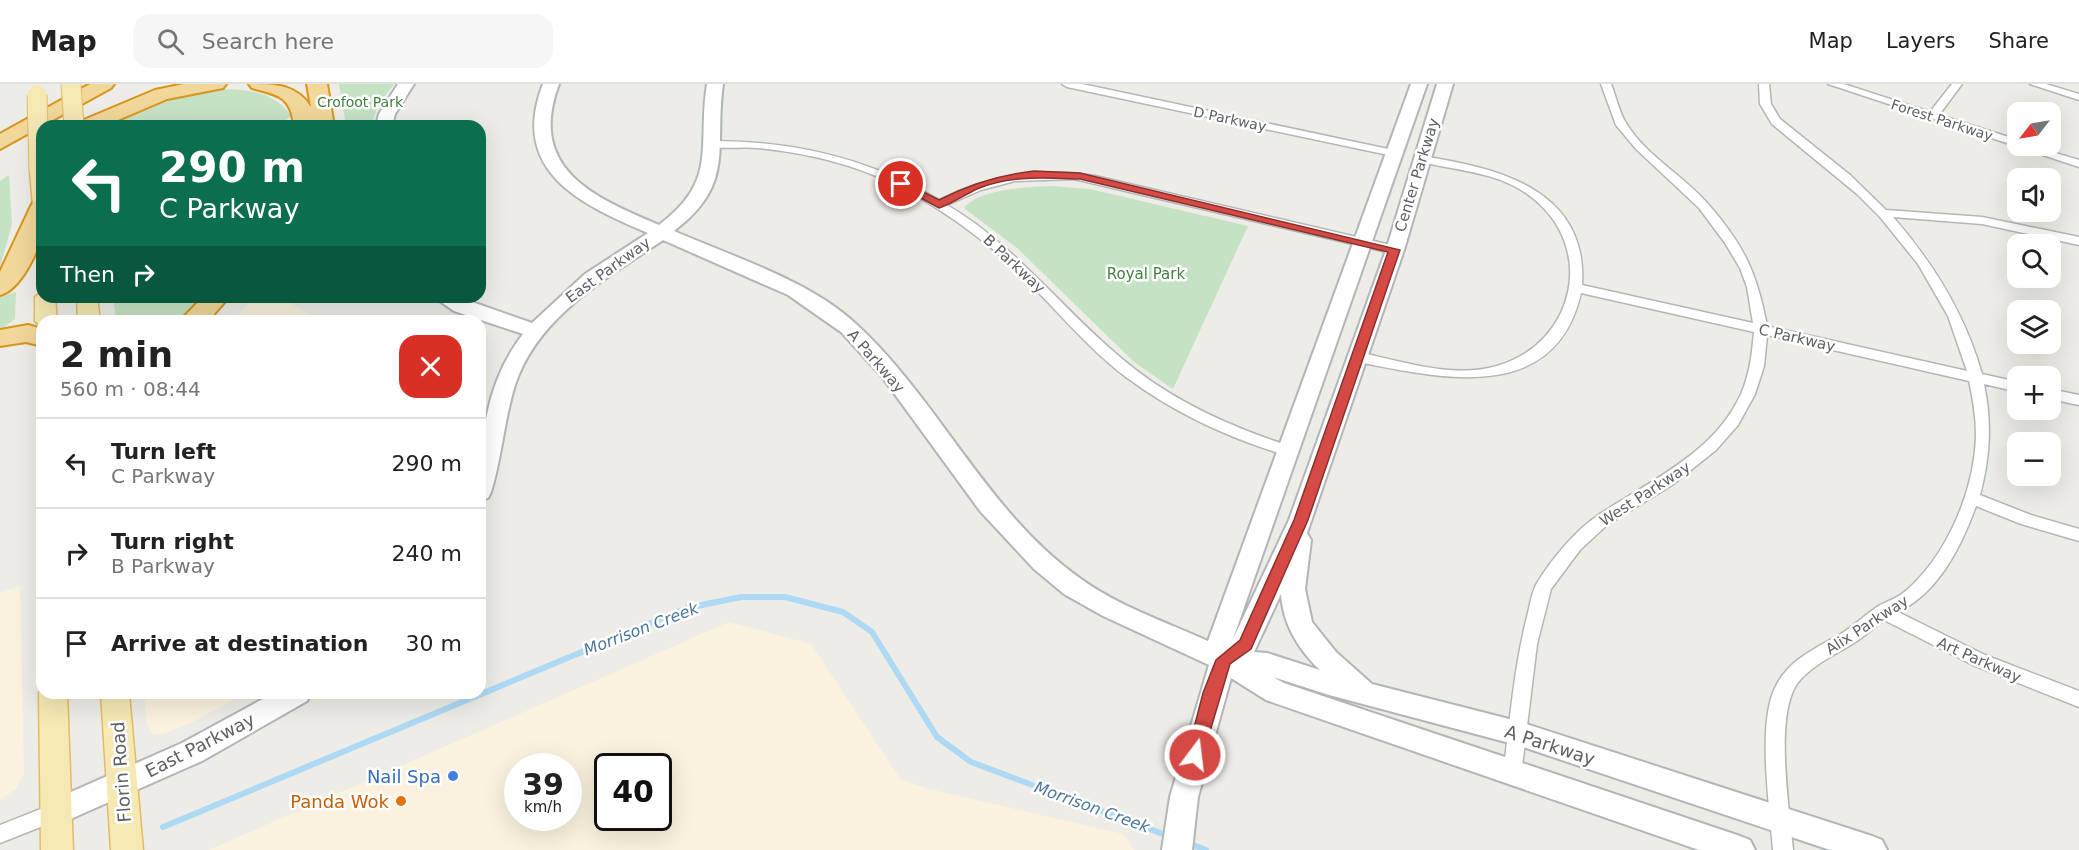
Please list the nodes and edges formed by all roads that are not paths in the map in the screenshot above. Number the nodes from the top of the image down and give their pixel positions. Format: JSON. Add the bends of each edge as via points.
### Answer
{"nodes":[{"id":1,"x":71,"y":84,"type":"edge"},
{"id":2,"x":216,"y":84,"type":"edge"},
{"id":3,"x":259,"y":84,"type":"edge"},
{"id":4,"x":317,"y":84,"type":"edge"},
{"id":5,"x":406,"y":84,"type":"edge"},
{"id":6,"x":551,"y":84,"type":"edge"},
{"id":7,"x":715,"y":84,"type":"edge"},
{"id":8,"x":1067,"y":84,"type":"edge"},
{"id":9,"x":1419,"y":84,"type":"edge"},
{"id":10,"x":1445,"y":84,"type":"edge"},
{"id":11,"x":1606,"y":84,"type":"edge"},
{"id":12,"x":1764,"y":84,"type":"edge"},
{"id":13,"x":1833,"y":84,"type":"edge"},
{"id":14,"x":1957,"y":84,"type":"edge"},
{"id":15,"x":2035,"y":84,"type":"edge"},
{"id":16,"x":107,"y":87,"type":"edge"},
{"id":17,"x":36,"y":89,"type":"edge"},
{"id":18,"x":2079,"y":97,"type":"edge"},
{"id":19,"x":1932,"y":116,"type":"junction"},
{"id":20,"x":37,"y":120,"type":"edge"},
{"id":21,"x":55,"y":120,"type":"edge"},
{"id":22,"x":63,"y":120,"type":"edge"},
{"id":23,"x":74,"y":120,"type":"edge"},
{"id":24,"x":100,"y":120,"type":"edge"},
{"id":25,"x":304,"y":120,"type":"edge"},
{"id":26,"x":323,"y":120,"type":"edge"},
{"id":27,"x":386,"y":120,"type":"edge"},
{"id":28,"x":0,"y":128,"type":"edge"},
{"id":29,"x":36,"y":132,"type":"edge"},
{"id":30,"x":36,"y":137,"type":"edge"},
{"id":31,"x":2007,"y":141,"type":"edge"},
{"id":32,"x":711,"y":144,"type":"junction"},
{"id":33,"x":36,"y":145,"type":"edge"},
{"id":34,"x":1394,"y":153,"type":"junction"},
{"id":35,"x":1,"y":154,"type":"edge"},
{"id":36,"x":2054,"y":156,"type":"edge"},
{"id":37,"x":1422,"y":159,"type":"junction"},
{"id":38,"x":2079,"y":164,"type":"edge"},
{"id":39,"x":939,"y":204,"type":"junction"},
{"id":40,"x":1883,"y":213,"type":"junction"},
{"id":41,"x":36,"y":220,"type":"edge"},
{"id":42,"x":660,"y":232,"type":"junction"},
{"id":43,"x":2079,"y":241,"type":"edge"},
{"id":44,"x":1361,"y":242,"type":"junction"},
{"id":45,"x":1395,"y":250,"type":"junction"},
{"id":46,"x":0,"y":287,"type":"edge"},
{"id":47,"x":1577,"y":288,"type":"junction"},
{"id":48,"x":211,"y":303,"type":"edge"},
{"id":49,"x":454,"y":303,"type":"edge"},
{"id":50,"x":199,"y":315,"type":"edge"},
{"id":51,"x":484,"y":315,"type":"edge"},
{"id":52,"x":486,"y":316,"type":"edge"},
{"id":53,"x":536,"y":331,"type":"junction"},
{"id":54,"x":1761,"y":331,"type":"junction"},
{"id":55,"x":36,"y":336,"type":"edge"},
{"id":56,"x":0,"y":338,"type":"edge"},
{"id":57,"x":1358,"y":357,"type":"junction"},
{"id":58,"x":1978,"y":378,"type":"junction"},
{"id":59,"x":2007,"y":385,"type":"edge"},
{"id":60,"x":2061,"y":396,"type":"edge"},
{"id":61,"x":2079,"y":400,"type":"edge"},
{"id":62,"x":1288,"y":451,"type":"junction"},
{"id":63,"x":486,"y":462,"type":"edge"},
{"id":64,"x":1972,"y":498,"type":"junction"},
{"id":65,"x":1301,"y":520,"type":"junction"},
{"id":66,"x":2079,"y":535,"type":"edge"},
{"id":67,"x":1883,"y":612,"type":"junction"},
{"id":68,"x":1224,"y":660,"type":"junction"},
{"id":69,"x":1367,"y":693,"type":"junction"},
{"id":70,"x":53,"y":699,"type":"edge"},
{"id":71,"x":116,"y":699,"type":"edge"},
{"id":72,"x":287,"y":699,"type":"edge"},
{"id":73,"x":2079,"y":699,"type":"edge"},
{"id":74,"x":1517,"y":733,"type":"junction"},
{"id":75,"x":1512,"y":775,"type":"junction"},
{"id":76,"x":121,"y":784,"type":"junction"},
{"id":77,"x":56,"y":812,"type":"junction"},
{"id":78,"x":1782,"y":822,"type":"junction"},
{"id":79,"x":0,"y":834,"type":"edge"},
{"id":80,"x":57,"y":850,"type":"edge"},
{"id":81,"x":127,"y":850,"type":"edge"},
{"id":82,"x":1177,"y":850,"type":"edge"},
{"id":83,"x":1740,"y":850,"type":"edge"},
{"id":84,"x":1783,"y":850,"type":"edge"},
{"id":85,"x":1872,"y":850,"type":"edge"}],
"edges":[{"from":1,"to":23,"type":"main road","bridge":true},
{"from":2,"to":24,"type":"highway","via":[[162,94]]},
{"from":3,"to":25,"type":"highway","via":[[297,98]]},
{"from":4,"to":26,"type":"highway"},
{"from":5,"to":27,"type":"street"},
{"from":6,"to":42,"type":"street","name":"A Parkway","via":[[540,119],[552,163],[585,196]]},
{"from":7,"to":32,"type":"street","name":"East Parkway"},
{"from":8,"to":34,"type":"street","name":"D Parkway"},
{"from":9,"to":34,"type":"street","name":"Center Parkway"},
{"from":10,"to":37,"type":"street","name":"Center Parkway"},
{"from":11,"to":54,"type":"street","name":"West Parkway","via":[[1620,123],[1631,137],[1693,193],[1731,242],[1753,287]]},
{"from":12,"to":40,"type":"street","name":"Alix Parkway","via":[[1764,101],[1776,122],[1835,168]]},
{"from":13,"to":19,"type":"street","name":"Forest Parkway"},
{"from":14,"to":19,"type":"street"},
{"from":15,"to":18,"type":"street"},
{"from":16,"to":21,"type":"highway"},
{"from":16,"to":22,"type":"highway"},
{"from":16,"to":28,"type":"highway"},
{"from":17,"to":20,"type":"main road","bridge":true},
{"from":19,"to":31,"type":"street","name":"Forest Parkway"},
{"from":29,"to":35,"type":"highway"},
{"from":30,"to":35,"type":"highway"},
{"from":32,"to":39,"type":"street","name":"B Parkway","via":[[770,144],[815,152],[886,177]]},
{"from":32,"to":42,"type":"street","name":"East Parkway","via":[[713,157],[706,183],[691,204]]},
{"from":33,"to":35,"type":"highway"},
{"from":34,"to":44,"type":"street","name":"Center Parkway"},
{"from":36,"to":38,"type":"street","name":"Forest Parkway"},
{"from":37,"to":45,"type":"street","name":"Center Parkway"},
{"from":37,"to":47,"type":"street","via":[[1496,175],[1522,186],[1544,202],[1573,246]]},
{"from":39,"to":44,"type":"street","via":[[988,182],[1034,174],[1065,174]]},
{"from":39,"to":62,"type":"street","name":"B Parkway","via":[[998,246],[1133,375],[1195,412]]},
{"from":40,"to":43,"type":"street","via":[[1993,222]]},
{"from":40,"to":58,"type":"street","name":"Alix Parkway","via":[[1943,291]]},
{"from":41,"to":46,"type":"highway","via":[[15,270]]},
{"from":42,"to":53,"type":"street","name":"East Parkway","via":[[592,278]]},
{"from":42,"to":68,"type":"street","name":"A Parkway","via":[[795,291],[848,327],[890,373],[988,505],[1043,562],[1073,587],[1112,609]]},
{"from":44,"to":45,"type":"street"},
{"from":44,"to":62,"type":"street","name":"Center Parkway"},
{"from":45,"to":57,"type":"street","name":"Center Parkway"},
{"from":47,"to":54,"type":"street","name":"C Parkway"},
{"from":47,"to":57,"type":"street","via":[[1568,316],[1555,335],[1525,360],[1499,371],[1466,375]]},
{"from":48,"to":50,"type":"highway"},
{"from":49,"to":51,"type":"street"},
{"from":52,"to":53,"type":"street"},
{"from":53,"to":63,"type":"street","name":"East Parkway","via":[[521,351],[498,401]]},
{"from":54,"to":58,"type":"street","name":"C Parkway"},
{"from":54,"to":74,"type":"street","name":"West Parkway","via":[[1757,366],[1733,421],[1698,459],[1601,520],[1574,546],[1543,587],[1531,624]]},
{"from":55,"to":56,"type":"highway","via":[[28,333]]},
{"from":57,"to":65,"type":"street","name":"Center Parkway"},
{"from":58,"to":59,"type":"street","name":"C Parkway"},
{"from":58,"to":64,"type":"street","name":"Alix Parkway","via":[[1983,436]]},
{"from":60,"to":61,"type":"street"},
{"from":62,"to":68,"type":"street","name":"Center Parkway","via":[[1220,638]]},
{"from":64,"to":66,"type":"street"},
{"from":64,"to":67,"type":"street","name":"Alix Parkway","via":[[1936,568],[1913,595]]},
{"from":65,"to":68,"type":"street","name":"Center Parkway","via":[[1246,644]]},
{"from":65,"to":69,"type":"street","via":[[1293,597],[1299,622],[1331,666]]},
{"from":67,"to":73,"type":"street","name":"Art Parkway","via":[[1966,656]]},
{"from":67,"to":78,"type":"street","name":"Alix Parkway","via":[[1802,666],[1782,690],[1776,723]]},
{"from":68,"to":69,"type":"street","name":"A Parkway","via":[[1267,664]]},
{"from":68,"to":75,"type":"street","name":"A Parkway","via":[[1275,693]]},
{"from":68,"to":82,"type":"street","name":"Center Parkway","via":[[1184,797]]},
{"from":69,"to":74,"type":"street","name":"A Parkway"},
{"from":70,"to":77,"type":"main road"},
{"from":71,"to":76,"type":"main road","name":"Florin Road"},
{"from":72,"to":76,"type":"street","name":"East Parkway","via":[[192,752]]},
{"from":74,"to":75,"type":"street","name":"West Parkway"},
{"from":74,"to":78,"type":"street","name":"A Parkway"},
{"from":75,"to":83,"type":"street","name":"A Parkway"},
{"from":76,"to":77,"type":"street","name":"East Parkway"},
{"from":76,"to":81,"type":"main road","name":"Florin Road"},
{"from":77,"to":79,"type":"street","name":"East Parkway"},
{"from":77,"to":80,"type":"main road"},
{"from":78,"to":84,"type":"street","name":"Alix Parkway"},
{"from":78,"to":85,"type":"street","name":"A Parkway"}]}
